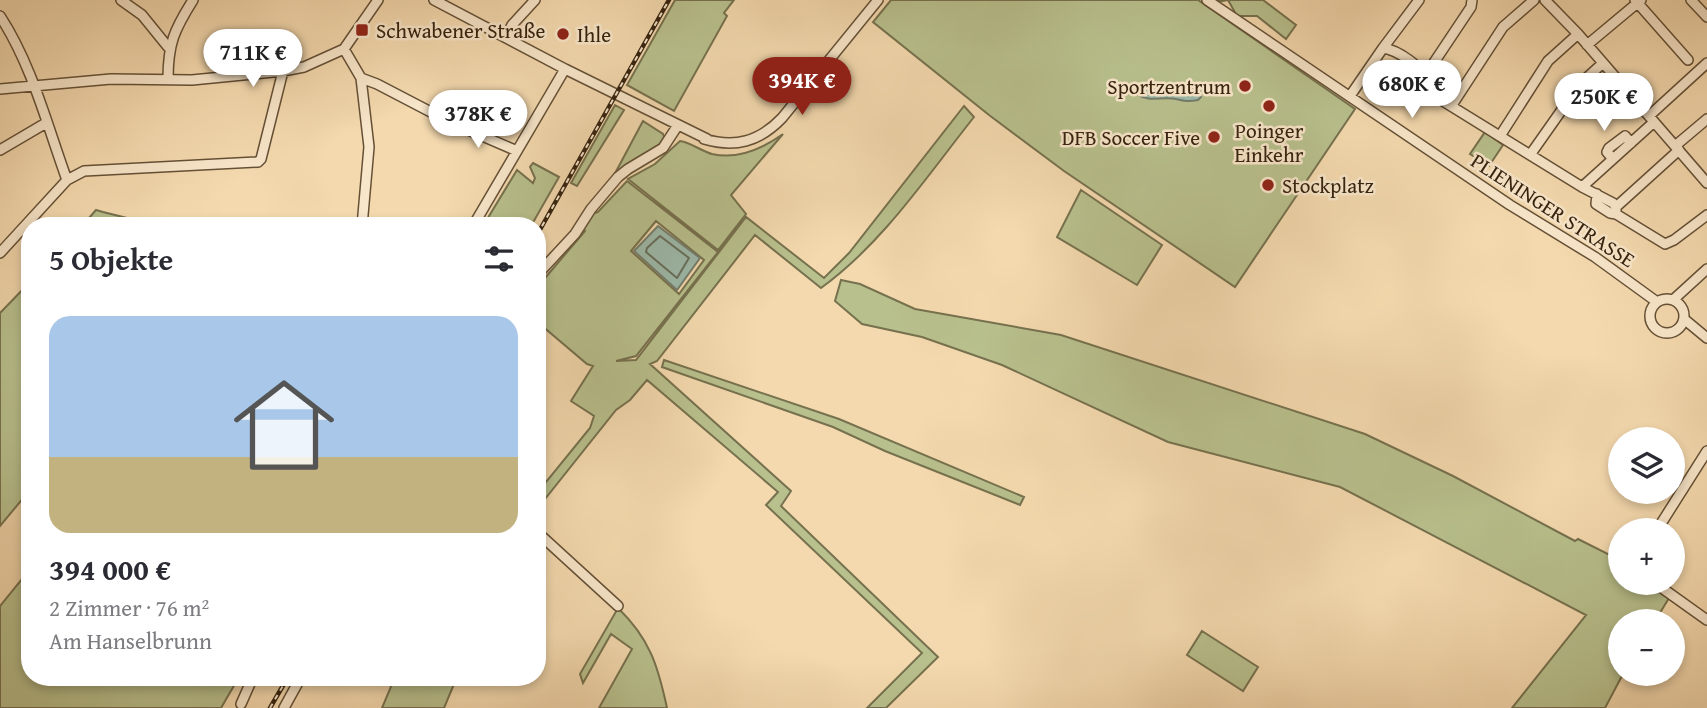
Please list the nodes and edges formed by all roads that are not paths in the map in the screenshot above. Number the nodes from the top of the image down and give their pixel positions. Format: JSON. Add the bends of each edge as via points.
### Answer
{"nodes":[{"id":1,"x":121,"y":0,"type":"edge"},
{"id":2,"x":193,"y":0,"type":"edge"},
{"id":3,"x":378,"y":0,"type":"edge"},
{"id":4,"x":435,"y":0,"type":"edge"},
{"id":5,"x":535,"y":0,"type":"edge"},
{"id":6,"x":878,"y":0,"type":"edge"},
{"id":7,"x":1206,"y":0,"type":"edge"},
{"id":8,"x":1419,"y":0,"type":"edge"},
{"id":9,"x":1472,"y":0,"type":"edge"},
{"id":10,"x":1534,"y":0,"type":"edge"},
{"id":11,"x":1545,"y":0,"type":"edge"},
{"id":12,"x":1691,"y":0,"type":"edge"},
{"id":13,"x":1638,"y":1,"type":"edge"},
{"id":14,"x":0,"y":16,"type":"edge"},
{"id":15,"x":1707,"y":18,"type":"edge"},
{"id":16,"x":1578,"y":34,"type":"junction"},
{"id":17,"x":506,"y":37,"type":"junction"},
{"id":18,"x":1587,"y":45,"type":"junction"},
{"id":19,"x":168,"y":47,"type":"junction"},
{"id":20,"x":1382,"y":48,"type":"junction"},
{"id":21,"x":344,"y":49,"type":"junction"},
{"id":22,"x":1604,"y":63,"type":"junction"},
{"id":23,"x":1707,"y":63,"type":"edge"},
{"id":24,"x":1693,"y":66,"type":"junction"},
{"id":25,"x":565,"y":69,"type":"junction"},
{"id":26,"x":283,"y":71,"type":"junction"},
{"id":27,"x":1425,"y":76,"type":"junction"},
{"id":28,"x":360,"y":78,"type":"junction"},
{"id":29,"x":168,"y":79,"type":"junction"},
{"id":30,"x":34,"y":87,"type":"junction"},
{"id":31,"x":0,"y":89,"type":"edge"},
{"id":32,"x":1350,"y":96,"type":"junction"},
{"id":33,"x":1452,"y":106,"type":"junction"},
{"id":34,"x":1652,"y":119,"type":"junction"},
{"id":35,"x":1707,"y":119,"type":"edge"},
{"id":36,"x":46,"y":122,"type":"junction"},
{"id":37,"x":678,"y":125,"type":"junction"},
{"id":38,"x":1500,"y":136,"type":"junction"},
{"id":39,"x":1677,"y":148,"type":"junction"},
{"id":40,"x":0,"y":150,"type":"edge"},
{"id":41,"x":517,"y":151,"type":"junction"},
{"id":42,"x":1530,"y":155,"type":"junction"},
{"id":43,"x":67,"y":180,"type":"junction"},
{"id":44,"x":1707,"y":183,"type":"edge"},
{"id":45,"x":1582,"y":187,"type":"junction"},
{"id":46,"x":1616,"y":210,"type":"junction"},
{"id":47,"x":1707,"y":215,"type":"edge"},
{"id":48,"x":33,"y":217,"type":"edge"},
{"id":49,"x":363,"y":217,"type":"edge"},
{"id":50,"x":478,"y":217,"type":"edge"},
{"id":51,"x":21,"y":230,"type":"edge"},
{"id":52,"x":0,"y":253,"type":"edge"},
{"id":53,"x":546,"y":265,"type":"edge"},
{"id":54,"x":1707,"y":269,"type":"edge"},
{"id":55,"x":1696,"y":280,"type":"junction"},
{"id":56,"x":1635,"y":286,"type":"junction"},
{"id":57,"x":1674,"y":300,"type":"junction"},
{"id":58,"x":1657,"y":302,"type":"junction"},
{"id":59,"x":1682,"y":307,"type":"junction"},
{"id":60,"x":1650,"y":312,"type":"junction"},
{"id":61,"x":1684,"y":319,"type":"junction"},
{"id":62,"x":1678,"y":329,"type":"junction"},
{"id":63,"x":1706,"y":338,"type":"edge"},
{"id":64,"x":1707,"y":452,"type":"edge"},
{"id":65,"x":1665,"y":518,"type":"edge"},
{"id":66,"x":546,"y":540,"type":"edge"},
{"id":67,"x":1672,"y":595,"type":"edge"},
{"id":68,"x":618,"y":607,"type":"dead end"},
{"id":69,"x":1707,"y":620,"type":"edge"},
{"id":70,"x":249,"y":686,"type":"edge"},
{"id":71,"x":296,"y":686,"type":"edge"},
{"id":72,"x":241,"y":704,"type":"dead end"},
{"id":73,"x":284,"y":708,"type":"edge"}],
"edges":[{"from":1,"to":19,"type":"street","via":[[142,15]]},
{"from":2,"to":19,"type":"street"},
{"from":3,"to":21,"type":"street"},
{"from":4,"to":17,"type":"street"},
{"from":5,"to":17,"type":"street"},
{"from":6,"to":37,"type":"street","via":[[767,133],[735,144],[719,143],[691,135]]},
{"from":7,"to":32,"type":"street","name":"PLIENINGER STRASSE"},
{"from":8,"to":20,"type":"street"},
{"from":9,"to":27,"type":"street"},
{"from":10,"to":33,"type":"street","via":[[1503,27]]},
{"from":11,"to":16,"type":"street"},
{"from":12,"to":15,"type":"street"},
{"from":13,"to":18,"type":"street"},
{"from":13,"to":24,"type":"street"},
{"from":14,"to":30,"type":"street"},
{"from":16,"to":18,"type":"street"},
{"from":16,"to":38,"type":"street","via":[[1548,61]]},
{"from":17,"to":25,"type":"street"},
{"from":18,"to":22,"type":"street"},
{"from":19,"to":29,"type":"street"},
{"from":20,"to":27,"type":"street","via":[[1391,49]]},
{"from":20,"to":32,"type":"street"},
{"from":21,"to":26,"type":"street"},
{"from":21,"to":28,"type":"street"},
{"from":22,"to":34,"type":"street"},
{"from":22,"to":42,"type":"street","via":[[1580,84]]},
{"from":23,"to":24,"type":"street"},
{"from":24,"to":34,"type":"street"},
{"from":25,"to":37,"type":"street"},
{"from":25,"to":41,"type":"street"},
{"from":26,"to":29,"type":"street"},
{"from":26,"to":43,"type":"street","via":[[258,162],[93,170]]},
{"from":27,"to":33,"type":"street","via":[[1438,98]]},
{"from":28,"to":41,"type":"street"},
{"from":28,"to":49,"type":"street","via":[[369,146]]},
{"from":29,"to":30,"type":"street"},
{"from":30,"to":31,"type":"street"},
{"from":30,"to":36,"type":"street"},
{"from":32,"to":56,"type":"street","name":"PLIENINGER STRASSE"},
{"from":33,"to":38,"type":"street"},
{"from":34,"to":39,"type":"street"},
{"from":34,"to":45,"type":"street"},
{"from":35,"to":39,"type":"street"},
{"from":36,"to":40,"type":"street"},
{"from":36,"to":43,"type":"street"},
{"from":37,"to":53,"type":"street","via":[[663,148],[618,177]]},
{"from":38,"to":42,"type":"street"},
{"from":39,"to":44,"type":"street"},
{"from":39,"to":46,"type":"street"},
{"from":41,"to":50,"type":"street"},
{"from":42,"to":45,"type":"street"},
{"from":43,"to":48,"type":"street"},
{"from":45,"to":46,"type":"street","via":[[1597,194],[1596,204],[1610,213]]},
{"from":46,"to":47,"type":"street","via":[[1665,243]]},
{"from":51,"to":52,"type":"street"},
{"from":54,"to":55,"type":"street"},
{"from":55,"to":57,"type":"street"},
{"from":55,"to":59,"type":"street"},
{"from":56,"to":58,"type":"street","name":"PLIENINGER STRASSE"},
{"from":56,"to":60,"type":"street","name":"PLIENINGER STRASSE"},
{"from":57,"to":58,"type":"street"},
{"from":57,"to":59,"type":"street"},
{"from":58,"to":60,"type":"street"},
{"from":59,"to":61,"type":"street"},
{"from":60,"to":62,"type":"street","name":"PLIENINGER STRASSE","via":[[1657,331],[1669,334]]},
{"from":61,"to":62,"type":"street"},
{"from":61,"to":63,"type":"street","name":"PLIENINGER STRASSE"},
{"from":62,"to":63,"type":"street","name":"PLIENINGER STRASSE"},
{"from":64,"to":65,"type":"street"},
{"from":66,"to":68,"type":"street"},
{"from":67,"to":69,"type":"street"},
{"from":70,"to":72,"type":"street"},
{"from":71,"to":73,"type":"street"}]}
